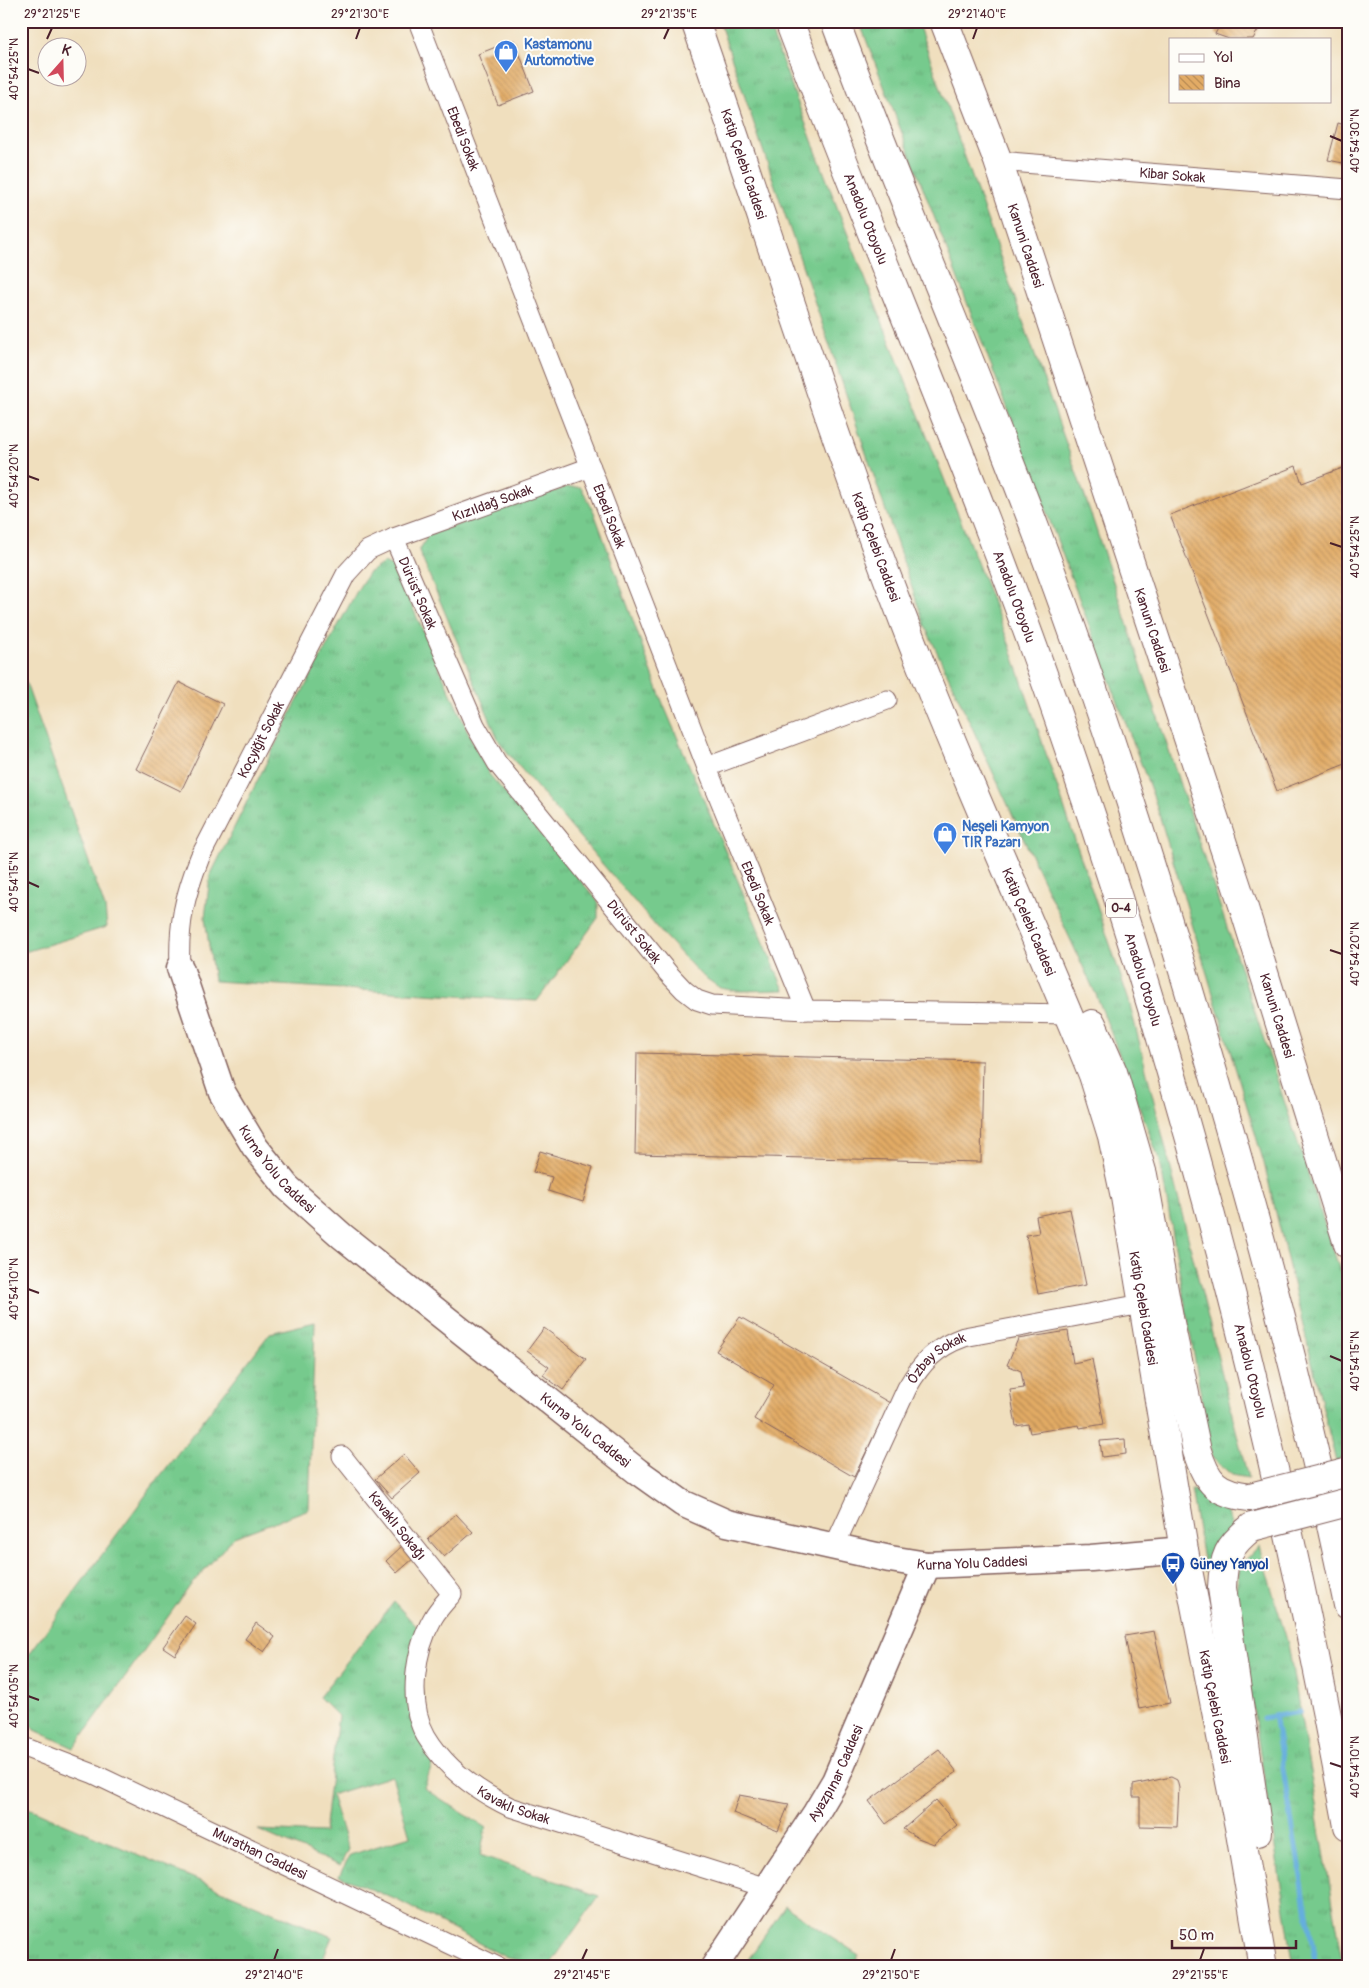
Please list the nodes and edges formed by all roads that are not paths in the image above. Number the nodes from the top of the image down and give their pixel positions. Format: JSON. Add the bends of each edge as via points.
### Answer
{"nodes":[{"id":1,"x":418,"y":21,"type":"edge"},
{"id":2,"x":694,"y":21,"type":"edge"},
{"id":3,"x":789,"y":21,"type":"edge"},
{"id":4,"x":835,"y":21,"type":"edge"},
{"id":5,"x":944,"y":21,"type":"edge"},
{"id":6,"x":998,"y":161,"type":"junction"},
{"id":7,"x":1348,"y":189,"type":"edge"},
{"id":8,"x":591,"y":467,"type":"junction"},
{"id":9,"x":394,"y":538,"type":"junction"},
{"id":10,"x":928,"y":685,"type":"junction"},
{"id":11,"x":887,"y":700,"type":"dead end"},
{"id":12,"x":707,"y":767,"type":"junction"},
{"id":13,"x":180,"y":968,"type":"joint"},
{"id":14,"x":806,"y":1010,"type":"junction"},
{"id":15,"x":1069,"y":1014,"type":"junction"},
{"id":16,"x":1348,"y":1244,"type":"edge"},
{"id":17,"x":1142,"y":1304,"type":"junction"},
{"id":18,"x":342,"y":1456,"type":"dead end"},
{"id":19,"x":1346,"y":1473,"type":"edge"},
{"id":20,"x":1348,"y":1502,"type":"edge"},
{"id":21,"x":834,"y":1547,"type":"junction"},
{"id":22,"x":1184,"y":1550,"type":"junction"},
{"id":23,"x":927,"y":1565,"type":"junction"},
{"id":24,"x":452,"y":1594,"type":"joint"},
{"id":25,"x":1348,"y":1605,"type":"edge"},
{"id":26,"x":21,"y":1746,"type":"edge"},
{"id":27,"x":1239,"y":1826,"type":"junction"},
{"id":28,"x":1348,"y":1826,"type":"edge"},
{"id":29,"x":767,"y":1888,"type":"junction"},
{"id":30,"x":498,"y":1967,"type":"edge"},
{"id":31,"x":714,"y":1967,"type":"edge"},
{"id":32,"x":1263,"y":1967,"type":"edge"},
{"id":33,"x":1280,"y":1967,"type":"edge"}],
"edges":[{"from":1,"to":8,"type":"street","name":"Ebedi Sokak"},
{"from":2,"to":10,"type":"main road","name":"Katip Çelebi Caddesi","via":[[830,421]]},
{"from":3,"to":28,"type":"main road","name":"Anadolu Otoyolu","number":"O-4","via":[[993,536],[1069,748],[1128,929],[1190,1139],[1256,1388]]},
{"from":4,"to":25,"type":"main road","via":[[1038,537],[1111,741],[1237,1152],[1297,1381]]},
{"from":5,"to":6,"type":"main road","name":"Kanuni Caddesi"},
{"from":6,"to":7,"type":"street","name":"Kibar Sokak"},
{"from":6,"to":16,"type":"main road","name":"Kanuni Caddesi","via":[[1242,906]]},
{"from":8,"to":9,"type":"street","name":"Kızıldağ Sokak"},
{"from":8,"to":12,"type":"street","name":"Ebedi Sokak"},
{"from":9,"to":13,"type":"street","name":"Koçyiğit Sokak","via":[[368,550],[346,574],[200,857],[183,902]]},
{"from":9,"to":14,"type":"street","name":"Dürüst Sokak","via":[[474,725],[489,750],[668,973],[690,995],[712,1005]]},
{"from":10,"to":15,"type":"main road","name":"Katip Çelebi Caddesi"},
{"from":10,"to":19,"type":"main road","bridge":true,"via":[[1060,950],[1113,1072],[1143,1175],[1169,1318],[1203,1471],[1212,1484],[1230,1495],[1250,1497]]},
{"from":11,"to":12,"type":"street"},
{"from":12,"to":14,"type":"street","name":"Ebedi Sokak"},
{"from":13,"to":21,"type":"street","name":"Kurna Yolu Caddesi","via":[[222,1092],[235,1116],[269,1167],[313,1212],[637,1471],[682,1503],[727,1523]]},
{"from":14,"to":15,"type":"street","name":"Dürüst Sokak"},
{"from":15,"to":17,"type":"main road","name":"Katip Çelebi Caddesi","via":[[1112,1136]]},
{"from":17,"to":21,"type":"street","name":"Özbay Sokak","via":[[964,1337],[938,1348],[923,1363],[907,1388]]},
{"from":17,"to":22,"type":"main road","name":"Katip Çelebi Caddesi"},
{"from":18,"to":24,"type":"street","name":"Kavaklı Sokağı"},
{"from":20,"to":33,"type":"main road","bridge":true,"via":[[1252,1527],[1236,1540],[1227,1553],[1223,1568],[1222,1588],[1244,1744]]},
{"from":21,"to":23,"type":"street","name":"Kurna Yolu Caddesi"},
{"from":22,"to":23,"type":"street","name":"Kurna Yolu Caddesi","via":[[1081,1559]]},
{"from":22,"to":27,"type":"main road","name":"Katip Çelebi Caddesi"},
{"from":23,"to":29,"type":"street","name":"Ayazpınar Caddesi","via":[[835,1781]]},
{"from":24,"to":29,"type":"street","name":"Kavaklı Sokak","via":[[433,1617],[422,1643],[416,1674],[417,1701],[426,1736],[462,1777],[486,1795],[510,1807]]},
{"from":26,"to":30,"type":"street","name":"Murathan Caddesi","via":[[94,1774]]},
{"from":27,"to":32,"type":"main road"},
{"from":27,"to":33,"type":"main road"},
{"from":29,"to":31,"type":"street","name":"Ayazpınar Caddesi"}]}
